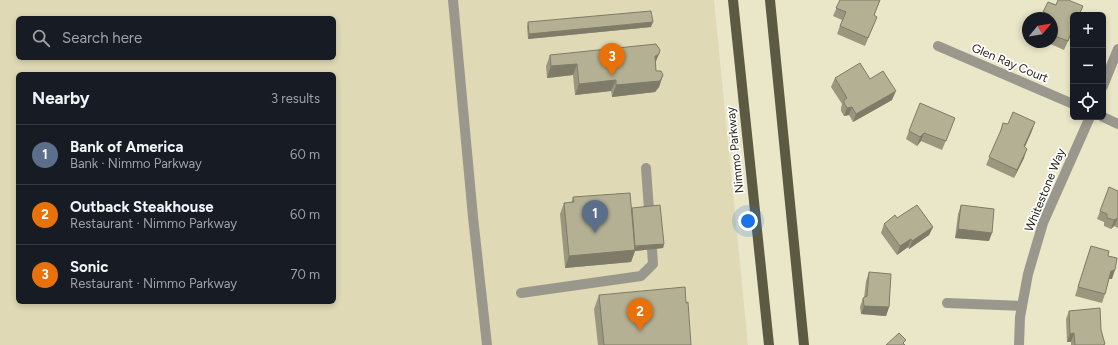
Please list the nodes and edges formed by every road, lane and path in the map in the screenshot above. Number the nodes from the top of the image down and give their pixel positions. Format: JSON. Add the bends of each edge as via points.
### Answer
{"nodes":[{"id":1,"x":453,"y":0,"type":"edge"},
{"id":2,"x":733,"y":0,"type":"edge"},
{"id":3,"x":770,"y":0,"type":"edge"},
{"id":4,"x":938,"y":46,"type":"dead end"},
{"id":5,"x":1118,"y":49,"type":"edge"},
{"id":6,"x":1104,"y":84,"type":"edge"},
{"id":7,"x":1070,"y":103,"type":"edge"},
{"id":8,"x":1106,"y":118,"type":"edge"},
{"id":9,"x":1089,"y":120,"type":"edge"},
{"id":10,"x":1118,"y":124,"type":"edge"},
{"id":11,"x":646,"y":168,"type":"dead end"},
{"id":12,"x":649,"y":210,"type":"edge"},
{"id":13,"x":652,"y":249,"type":"edge"},
{"id":14,"x":522,"y":293,"type":"dead end"},
{"id":15,"x":947,"y":303,"type":"dead end"},
{"id":16,"x":1022,"y":306,"type":"junction"},
{"id":17,"x":487,"y":345,"type":"edge"},
{"id":18,"x":768,"y":345,"type":"edge"},
{"id":19,"x":804,"y":345,"type":"edge"},
{"id":20,"x":1020,"y":345,"type":"edge"}],
"edges":[{"from":1,"to":17,"type":"street"},
{"from":2,"to":18,"type":"main road","name":"Nimmo Parkway"},
{"from":3,"to":19,"type":"main road"},
{"from":4,"to":7,"type":"street","name":"Glen Ray Court"},
{"from":5,"to":6,"type":"street"},
{"from":8,"to":10,"type":"street"},
{"from":9,"to":16,"type":"street","name":"Whitestone Way","via":[[1043,223],[1028,274]]},
{"from":11,"to":12,"type":"street"},
{"from":13,"to":14,"type":"street","via":[[654,264],[641,276]]},
{"from":15,"to":16,"type":"street"},
{"from":16,"to":20,"type":"street","name":"Whitestone Way"}]}
